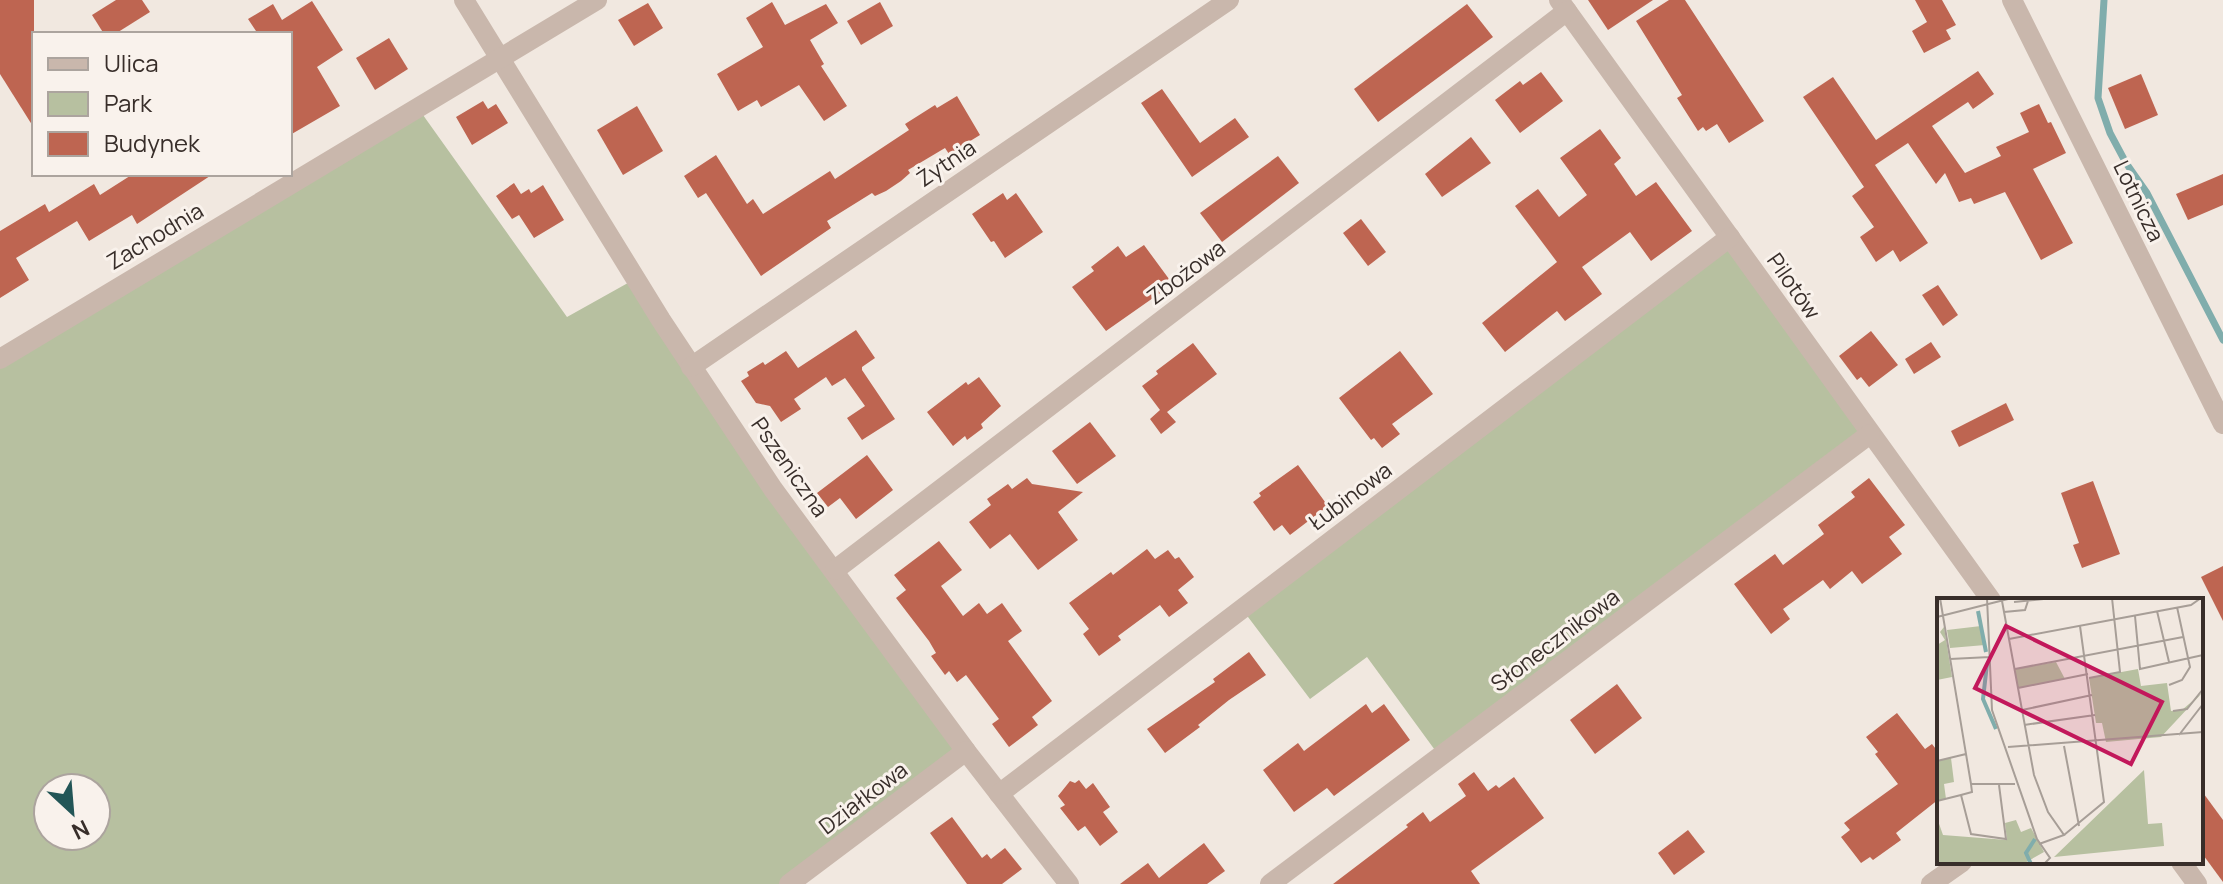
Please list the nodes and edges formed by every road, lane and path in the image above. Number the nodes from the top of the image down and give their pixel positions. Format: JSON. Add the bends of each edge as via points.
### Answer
{"nodes":[{"id":1,"x":464,"y":0,"type":"edge"},
{"id":2,"x":597,"y":0,"type":"edge"},
{"id":3,"x":1229,"y":0,"type":"edge"},
{"id":4,"x":2012,"y":0,"type":"edge"},
{"id":5,"x":1563,"y":6,"type":"edge"},
{"id":6,"x":500,"y":59,"type":"junction"},
{"id":7,"x":1730,"y":237,"type":"junction"},
{"id":8,"x":0,"y":359,"type":"edge"},
{"id":9,"x":691,"y":367,"type":"junction"},
{"id":10,"x":2223,"y":424,"type":"edge"},
{"id":11,"x":1870,"y":434,"type":"junction"},
{"id":12,"x":835,"y":570,"type":"junction"},
{"id":13,"x":1990,"y":598,"type":"edge"},
{"id":14,"x":966,"y":751,"type":"junction"},
{"id":15,"x":999,"y":794,"type":"junction"},
{"id":16,"x":1959,"y":864,"type":"edge"},
{"id":17,"x":2182,"y":864,"type":"edge"},
{"id":18,"x":789,"y":884,"type":"edge"},
{"id":19,"x":1069,"y":884,"type":"edge"},
{"id":20,"x":1270,"y":884,"type":"edge"},
{"id":21,"x":1931,"y":884,"type":"edge"},
{"id":22,"x":2197,"y":884,"type":"edge"}],
"edges":[{"from":1,"to":6,"type":"street"},
{"from":2,"to":6,"type":"street","name":"Zachodnia"},
{"from":3,"to":9,"type":"street","name":"Żytnia"},
{"from":4,"to":10,"type":"street","name":"Lotnicza"},
{"from":5,"to":7,"type":"street","name":"Pilotów"},
{"from":5,"to":12,"type":"street","name":"Zbożowa"},
{"from":6,"to":8,"type":"street","name":"Zachodnia"},
{"from":6,"to":9,"type":"street","name":"Pszeniczna"},
{"from":7,"to":11,"type":"street","name":"Pilotów"},
{"from":7,"to":15,"type":"street","name":"Łubinowa"},
{"from":9,"to":12,"type":"street","name":"Pszeniczna"},
{"from":11,"to":13,"type":"street","name":"Pilotów"},
{"from":11,"to":20,"type":"street","name":"Słonecznikowa"},
{"from":12,"to":14,"type":"street","name":"Pszeniczna"},
{"from":14,"to":15,"type":"street","name":"Pszeniczna"},
{"from":14,"to":18,"type":"street","name":"Działkowa"},
{"from":15,"to":19,"type":"street","name":"Pszeniczna"},
{"from":16,"to":21,"type":"street"},
{"from":17,"to":22,"type":"street"}]}
